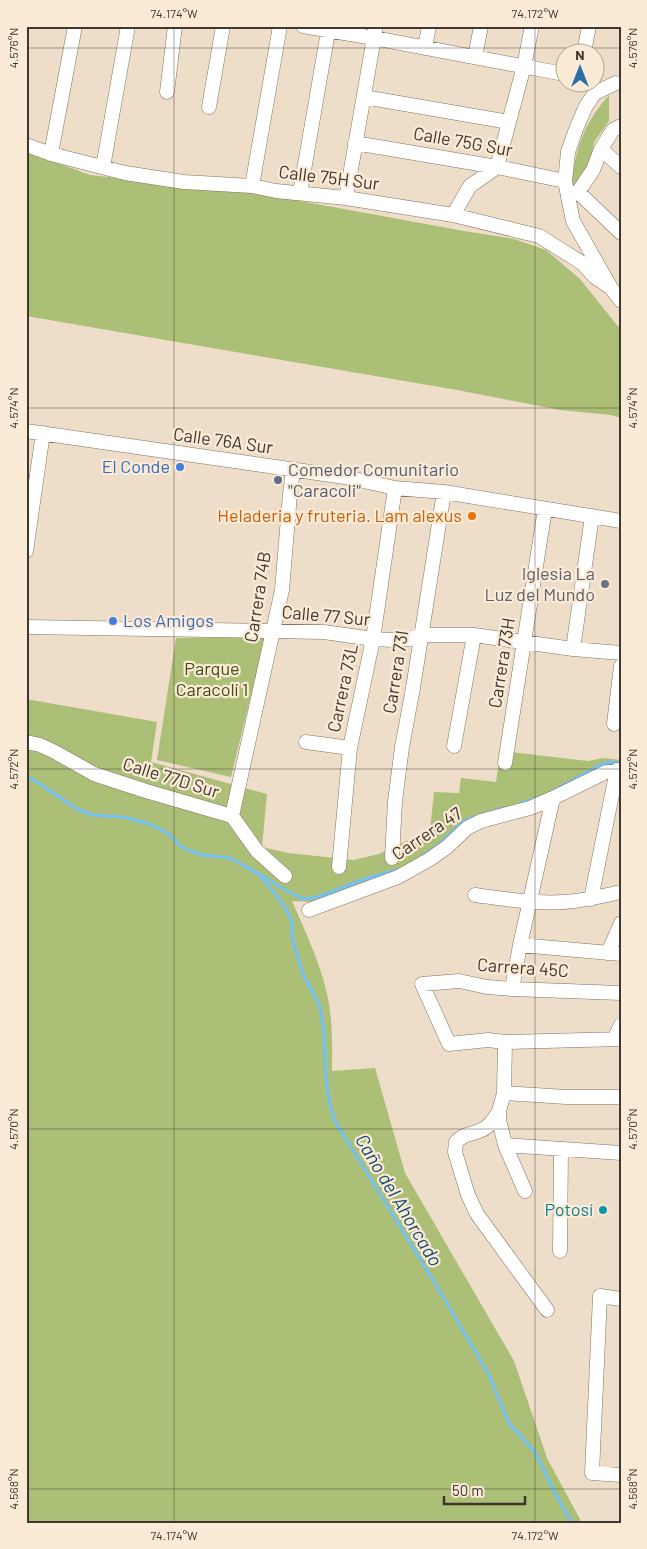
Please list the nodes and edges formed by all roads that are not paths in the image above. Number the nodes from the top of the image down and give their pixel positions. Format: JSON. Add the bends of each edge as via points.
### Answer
{"nodes":[{"id":1,"x":75,"y":26,"type":"edge"},
{"id":2,"x":128,"y":26,"type":"edge"},
{"id":3,"x":176,"y":26,"type":"edge"},
{"id":4,"x":223,"y":26,"type":"edge"},
{"id":5,"x":280,"y":26,"type":"edge"},
{"id":6,"x":303,"y":26,"type":"edge"},
{"id":7,"x":429,"y":26,"type":"edge"},
{"id":8,"x":481,"y":26,"type":"edge"},
{"id":9,"x":532,"y":26,"type":"edge"},
{"id":10,"x":589,"y":26,"type":"edge"},
{"id":11,"x":329,"y":29,"type":"edge"},
{"id":12,"x":375,"y":32,"type":"edge"},
{"id":13,"x":586,"y":42,"type":"edge"},
{"id":14,"x":425,"y":48,"type":"junction"},
{"id":15,"x":475,"y":57,"type":"junction"},
{"id":16,"x":524,"y":66,"type":"junction"},
{"id":17,"x":554,"y":72,"type":"edge"},
{"id":18,"x":604,"y":81,"type":"edge"},
{"id":19,"x":618,"y":83,"type":"edge"},
{"id":20,"x":167,"y":92,"type":"dead end"},
{"id":21,"x":364,"y":97,"type":"junction"},
{"id":22,"x":209,"y":107,"type":"dead end"},
{"id":23,"x":509,"y":122,"type":"junction"},
{"id":24,"x":619,"y":126,"type":"edge"},
{"id":25,"x":355,"y":143,"type":"junction"},
{"id":26,"x":26,"y":145,"type":"edge"},
{"id":27,"x":601,"y":150,"type":"junction"},
{"id":28,"x":51,"y":154,"type":"junction"},
{"id":29,"x":103,"y":167,"type":"junction"},
{"id":30,"x":497,"y":167,"type":"junction"},
{"id":31,"x":621,"y":167,"type":"edge"},
{"id":32,"x":565,"y":181,"type":"junction"},
{"id":33,"x":252,"y":186,"type":"junction"},
{"id":34,"x":300,"y":193,"type":"junction"},
{"id":35,"x":573,"y":195,"type":"junction"},
{"id":36,"x":346,"y":198,"type":"junction"},
{"id":37,"x":453,"y":215,"type":"junction"},
{"id":38,"x":621,"y":232,"type":"edge"},
{"id":39,"x":611,"y":288,"type":"junction"},
{"id":40,"x":621,"y":301,"type":"edge"},
{"id":41,"x":26,"y":431,"type":"edge"},
{"id":42,"x":43,"y":433,"type":"junction"},
{"id":43,"x":293,"y":470,"type":"junction"},
{"id":44,"x":395,"y":488,"type":"junction"},
{"id":45,"x":444,"y":492,"type":"junction"},
{"id":46,"x":545,"y":509,"type":"junction"},
{"id":47,"x":592,"y":516,"type":"junction"},
{"id":48,"x":621,"y":521,"type":"edge"},
{"id":49,"x":26,"y":551,"type":"edge"},
{"id":50,"x":26,"y":627,"type":"edge"},
{"id":51,"x":273,"y":631,"type":"junction"},
{"id":52,"x":421,"y":635,"type":"junction"},
{"id":53,"x":474,"y":635,"type":"junction"},
{"id":54,"x":372,"y":639,"type":"junction"},
{"id":55,"x":524,"y":642,"type":"junction"},
{"id":56,"x":572,"y":649,"type":"junction"},
{"id":57,"x":621,"y":653,"type":"edge"},
{"id":58,"x":621,"y":666,"type":"edge"},
{"id":59,"x":614,"y":724,"type":"dead end"},
{"id":60,"x":26,"y":742,"type":"edge"},
{"id":61,"x":306,"y":742,"type":"dead end"},
{"id":62,"x":454,"y":746,"type":"dead end"},
{"id":63,"x":350,"y":748,"type":"junction"},
{"id":64,"x":505,"y":763,"type":"dead end"},
{"id":65,"x":619,"y":771,"type":"edge"},
{"id":66,"x":553,"y":798,"type":"junction"},
{"id":67,"x":232,"y":816,"type":"junction"},
{"id":68,"x":392,"y":858,"type":"dead end"},
{"id":69,"x":339,"y":867,"type":"dead end"},
{"id":70,"x":285,"y":876,"type":"dead end"},
{"id":71,"x":621,"y":892,"type":"edge"},
{"id":72,"x":475,"y":895,"type":"dead end"},
{"id":73,"x":591,"y":899,"type":"junction"},
{"id":74,"x":530,"y":902,"type":"junction"},
{"id":75,"x":309,"y":910,"type":"dead end"},
{"id":76,"x":621,"y":923,"type":"edge"},
{"id":77,"x":520,"y":945,"type":"junction"},
{"id":78,"x":614,"y":954,"type":"edge"},
{"id":79,"x":512,"y":989,"type":"junction"},
{"id":80,"x":621,"y":993,"type":"edge"},
{"id":81,"x":621,"y":1024,"type":"edge"},
{"id":82,"x":617,"y":1039,"type":"edge"},
{"id":83,"x":505,"y":1042,"type":"junction"},
{"id":84,"x":504,"y":1092,"type":"junction"},
{"id":85,"x":621,"y":1097,"type":"edge"},
{"id":86,"x":500,"y":1110,"type":"junction"},
{"id":87,"x":505,"y":1145,"type":"junction"},
{"id":88,"x":561,"y":1149,"type":"junction"},
{"id":89,"x":621,"y":1153,"type":"edge"},
{"id":90,"x":525,"y":1192,"type":"dead end"},
{"id":91,"x":560,"y":1251,"type":"dead end"},
{"id":92,"x":621,"y":1299,"type":"edge"},
{"id":93,"x":547,"y":1310,"type":"dead end"},
{"id":94,"x":621,"y":1475,"type":"edge"}],
"edges":[{"from":1,"to":28,"type":"street"},
{"from":2,"to":29,"type":"street"},
{"from":3,"to":20,"type":"street"},
{"from":4,"to":22,"type":"street"},
{"from":5,"to":33,"type":"street"},
{"from":6,"to":11,"type":"street"},
{"from":7,"to":14,"type":"street"},
{"from":8,"to":15,"type":"street"},
{"from":9,"to":16,"type":"street"},
{"from":10,"to":13,"type":"street"},
{"from":11,"to":12,"type":"street"},
{"from":11,"to":34,"type":"street"},
{"from":12,"to":14,"type":"street"},
{"from":12,"to":21,"type":"street"},
{"from":14,"to":15,"type":"street"},
{"from":15,"to":16,"type":"street"},
{"from":16,"to":17,"type":"street"},
{"from":16,"to":23,"type":"street"},
{"from":18,"to":19,"type":"street"},
{"from":19,"to":32,"type":"street","via":[[595,93],[586,106],[568,152]]},
{"from":21,"to":23,"type":"street"},
{"from":21,"to":25,"type":"street"},
{"from":23,"to":30,"type":"street"},
{"from":24,"to":27,"type":"street"},
{"from":25,"to":30,"type":"street","name":"Calle 75G Sur"},
{"from":25,"to":36,"type":"street"},
{"from":26,"to":28,"type":"street","name":"Calle 75H Sur"},
{"from":27,"to":31,"type":"street"},
{"from":27,"to":35,"type":"street","via":[[593,170]]},
{"from":28,"to":29,"type":"street","name":"Calle 75H Sur"},
{"from":29,"to":33,"type":"street","name":"Calle 75H Sur","via":[[184,182]]},
{"from":30,"to":32,"type":"street","name":"Calle 75G Sur"},
{"from":30,"to":37,"type":"street","via":[[470,186]]},
{"from":32,"to":35,"type":"street"},
{"from":33,"to":34,"type":"street","name":"Calle 75H Sur"},
{"from":34,"to":36,"type":"street","name":"Calle 75H Sur"},
{"from":35,"to":38,"type":"street"},
{"from":35,"to":39,"type":"street","via":[[573,221]]},
{"from":36,"to":37,"type":"street","name":"Calle 75H Sur"},
{"from":37,"to":39,"type":"street","name":"Calle 75H Sur","via":[[539,236],[582,263]]},
{"from":39,"to":40,"type":"street"},
{"from":41,"to":42,"type":"street","name":"Calle 76A Sur"},
{"from":42,"to":43,"type":"street","name":"Calle 76A Sur"},
{"from":42,"to":49,"type":"street"},
{"from":43,"to":44,"type":"street","name":"Calle 76A Sur"},
{"from":43,"to":51,"type":"street","name":"Carrera 74B","via":[[282,590]]},
{"from":44,"to":45,"type":"street","name":"Calle 76A Sur"},
{"from":44,"to":54,"type":"street","name":"Carrera 73L"},
{"from":45,"to":46,"type":"street","name":"Calle 76A Sur"},
{"from":45,"to":52,"type":"street","name":"Carrera 73I"},
{"from":46,"to":47,"type":"street","name":"Calle 76A Sur"},
{"from":46,"to":55,"type":"street","name":"Carrera 73H"},
{"from":47,"to":48,"type":"street","name":"Calle 76A Sur"},
{"from":47,"to":56,"type":"street"},
{"from":50,"to":51,"type":"street","name":"Calle 77 Sur"},
{"from":51,"to":54,"type":"street","name":"Calle 77 Sur","via":[[324,632]]},
{"from":51,"to":67,"type":"street","name":"Carrera 74B"},
{"from":52,"to":53,"type":"street","name":"Calle 77 Sur"},
{"from":52,"to":54,"type":"street","name":"Calle 77 Sur","via":[[409,639]]},
{"from":52,"to":68,"type":"street","name":"Carrera 73I","via":[[402,747]]},
{"from":53,"to":55,"type":"street","name":"Calle 77 Sur"},
{"from":53,"to":62,"type":"street"},
{"from":54,"to":63,"type":"street","name":"Carrera 73L"},
{"from":55,"to":56,"type":"street","name":"Calle 77 Sur"},
{"from":55,"to":64,"type":"street","name":"Carrera 73H"},
{"from":56,"to":57,"type":"street","name":"Calle 77 Sur"},
{"from":58,"to":59,"type":"street"},
{"from":60,"to":67,"type":"street","name":"Calle 77D Sur","via":[[47,748],[94,774]]},
{"from":61,"to":63,"type":"street"},
{"from":63,"to":69,"type":"street","name":"Carrera 73L"},
{"from":65,"to":66,"type":"street","name":"Carrera 47","via":[[606,772]]},
{"from":65,"to":73,"type":"street"},
{"from":66,"to":74,"type":"street"},
{"from":66,"to":75,"type":"street","name":"Carrera 47","via":[[530,808],[481,821],[430,859],[398,877]]},
{"from":67,"to":70,"type":"street","name":"Calle 77D Sur","via":[[257,851]]},
{"from":71,"to":73,"type":"street"},
{"from":72,"to":74,"type":"street"},
{"from":73,"to":74,"type":"street"},
{"from":74,"to":77,"type":"street"},
{"from":76,"to":78,"type":"street"},
{"from":77,"to":78,"type":"street"},
{"from":77,"to":79,"type":"street"},
{"from":79,"to":80,"type":"street","name":"Carrera 45C"},
{"from":79,"to":83,"type":"street","name":"Carrera 45C","via":[[459,981],[422,984],[449,1044],[488,1040]]},
{"from":81,"to":82,"type":"street"},
{"from":82,"to":83,"type":"street"},
{"from":83,"to":84,"type":"street"},
{"from":84,"to":85,"type":"street"},
{"from":84,"to":86,"type":"street"},
{"from":86,"to":87,"type":"street"},
{"from":86,"to":93,"type":"street","via":[[481,1131],[463,1135],[456,1142],[455,1152],[477,1214]]},
{"from":87,"to":88,"type":"street"},
{"from":87,"to":90,"type":"street"},
{"from":88,"to":89,"type":"street"},
{"from":88,"to":91,"type":"street"},
{"from":92,"to":94,"type":"street","via":[[600,1296],[592,1473]]}]}
